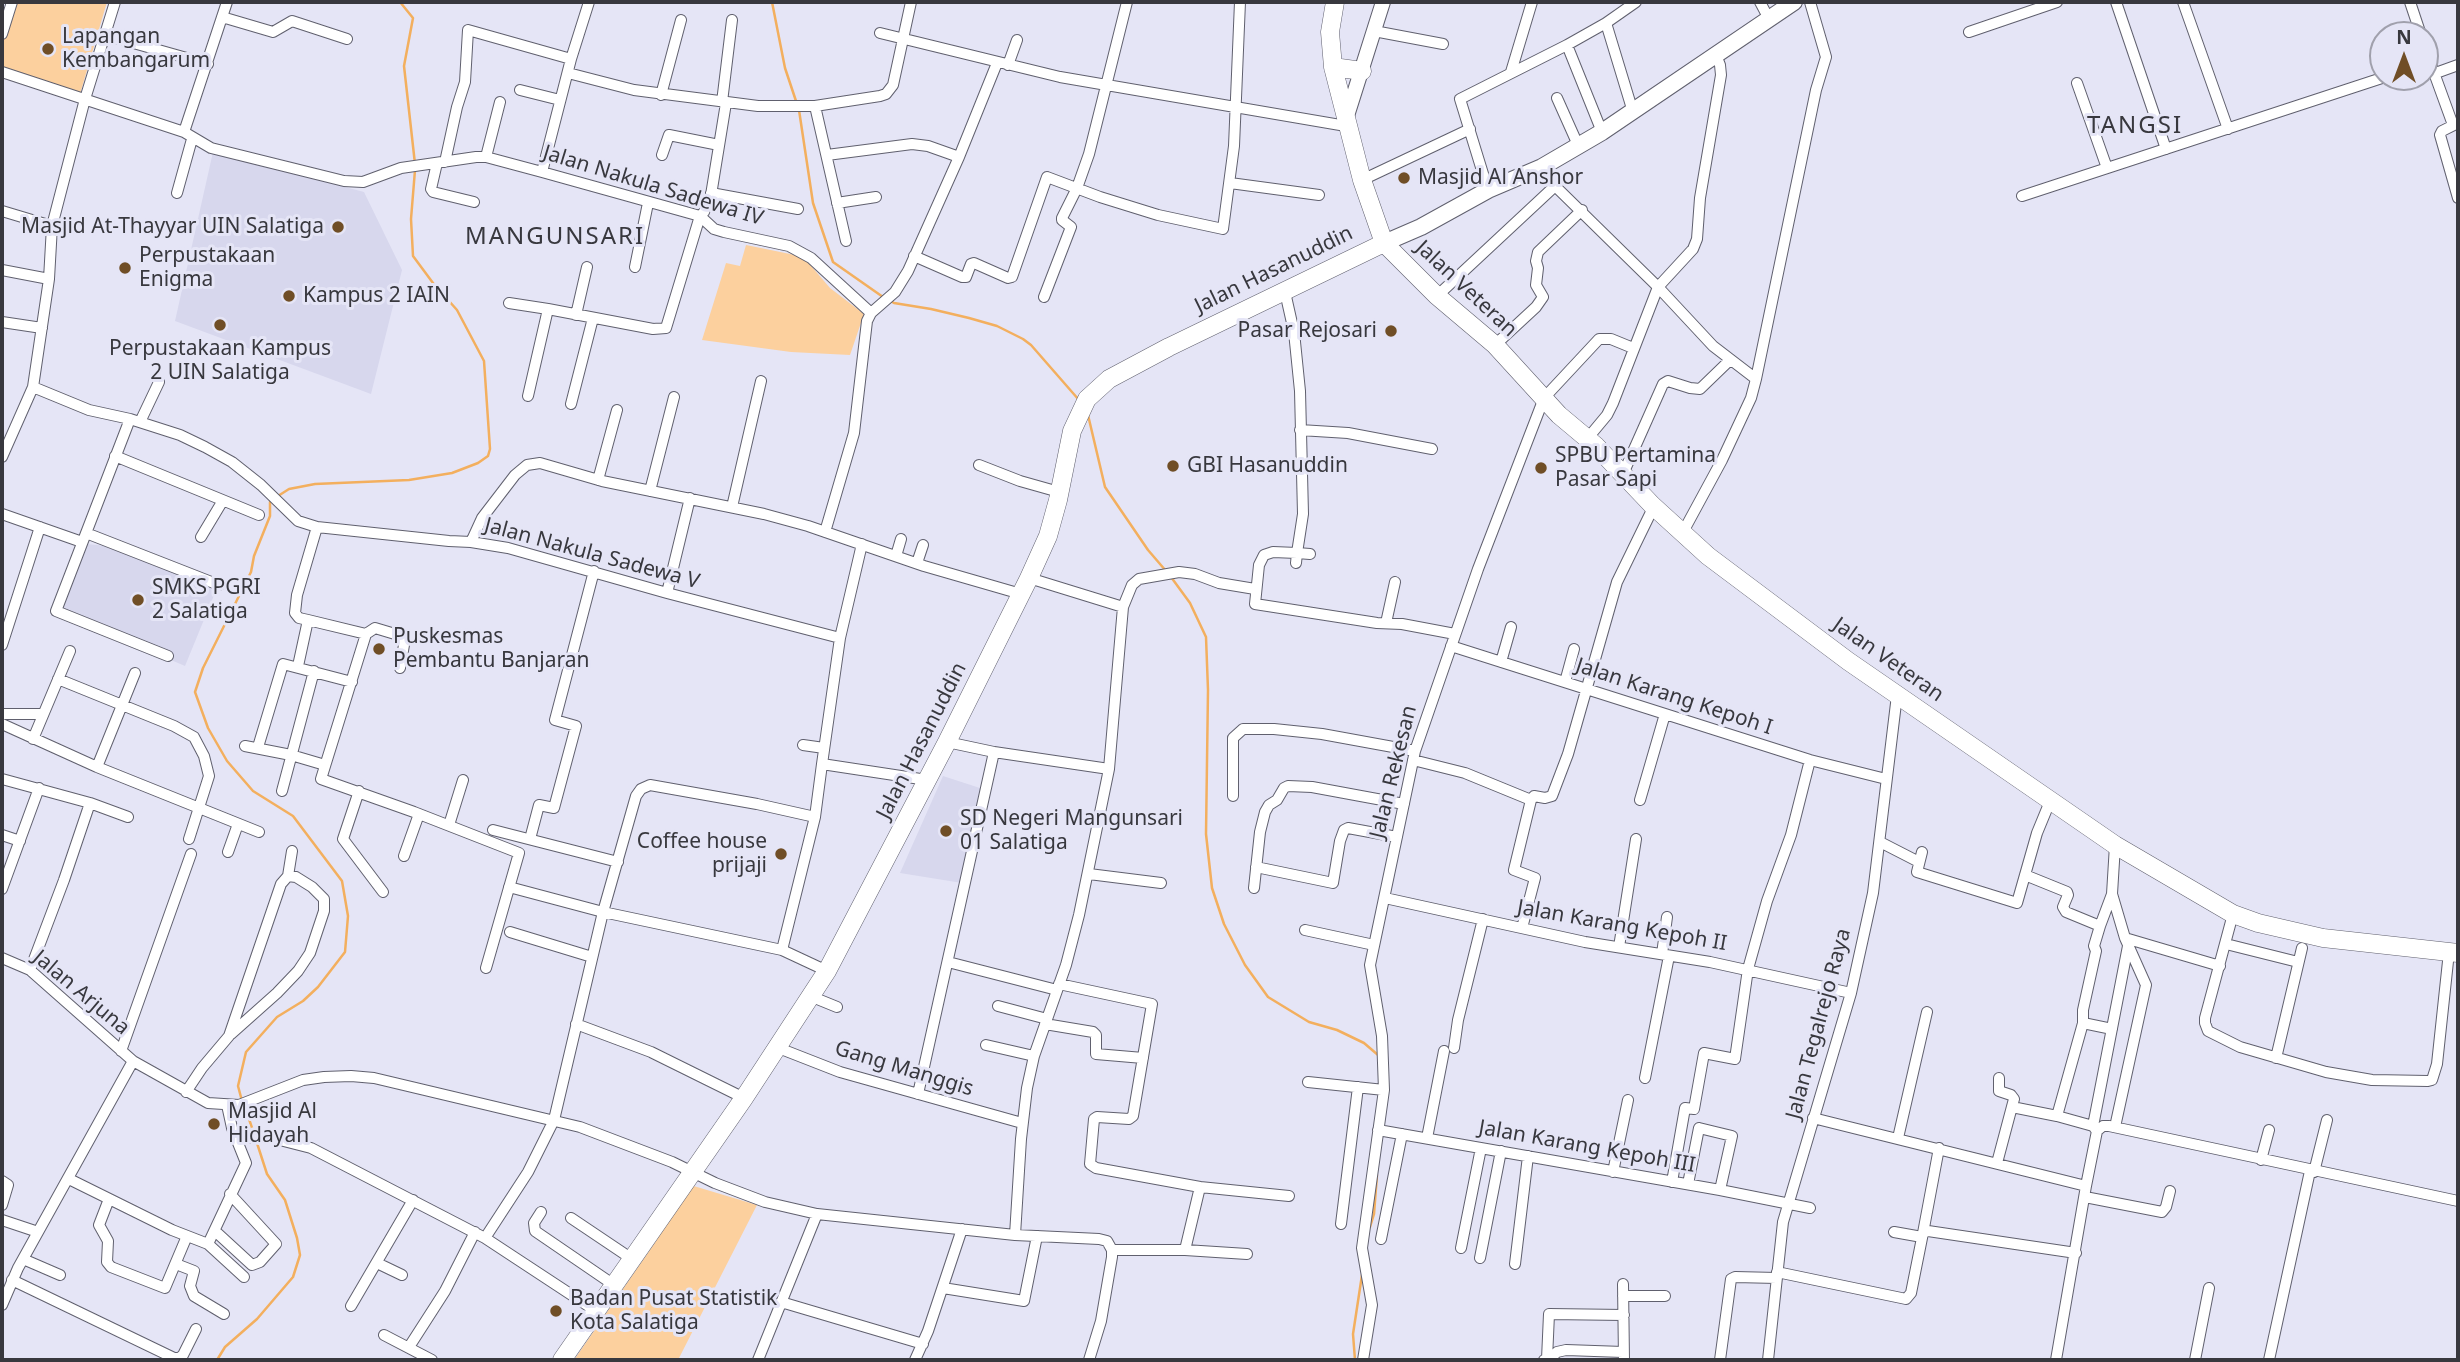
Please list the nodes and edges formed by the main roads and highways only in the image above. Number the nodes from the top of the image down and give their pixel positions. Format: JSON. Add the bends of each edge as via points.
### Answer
{"nodes":[{"id":1,"x":1335,"y":2,"type":"edge"},
{"id":2,"x":1794,"y":2,"type":"edge"},
{"id":3,"x":1333,"y":67,"type":"junction"},
{"id":4,"x":1362,"y":71,"type":"road end"},
{"id":5,"x":1384,"y":243,"type":"junction"},
{"id":6,"x":2454,"y":953,"type":"edge"},
{"id":7,"x":562,"y":1360,"type":"edge"}],
"edges":[{"from":1,"to":3,"type":"main road","via":[[1330,32]]},
{"from":2,"to":5,"type":"main road","via":[[1602,132],[1542,167]]},
{"from":3,"to":4,"type":"main road"},
{"from":3,"to":5,"type":"main road","via":[[1362,180]]},
{"from":5,"to":6,"type":"main road","name":"Jalan Veteran","via":[[1495,345],[1708,556],[1897,695],[2115,845],[2233,914],[2258,923],[2323,939]]},
{"from":5,"to":7,"type":"main road","name":"Jalan Hasanuddin","via":[[1109,379],[1087,399],[1072,430],[1048,536],[1029,578],[827,971]]}]}
